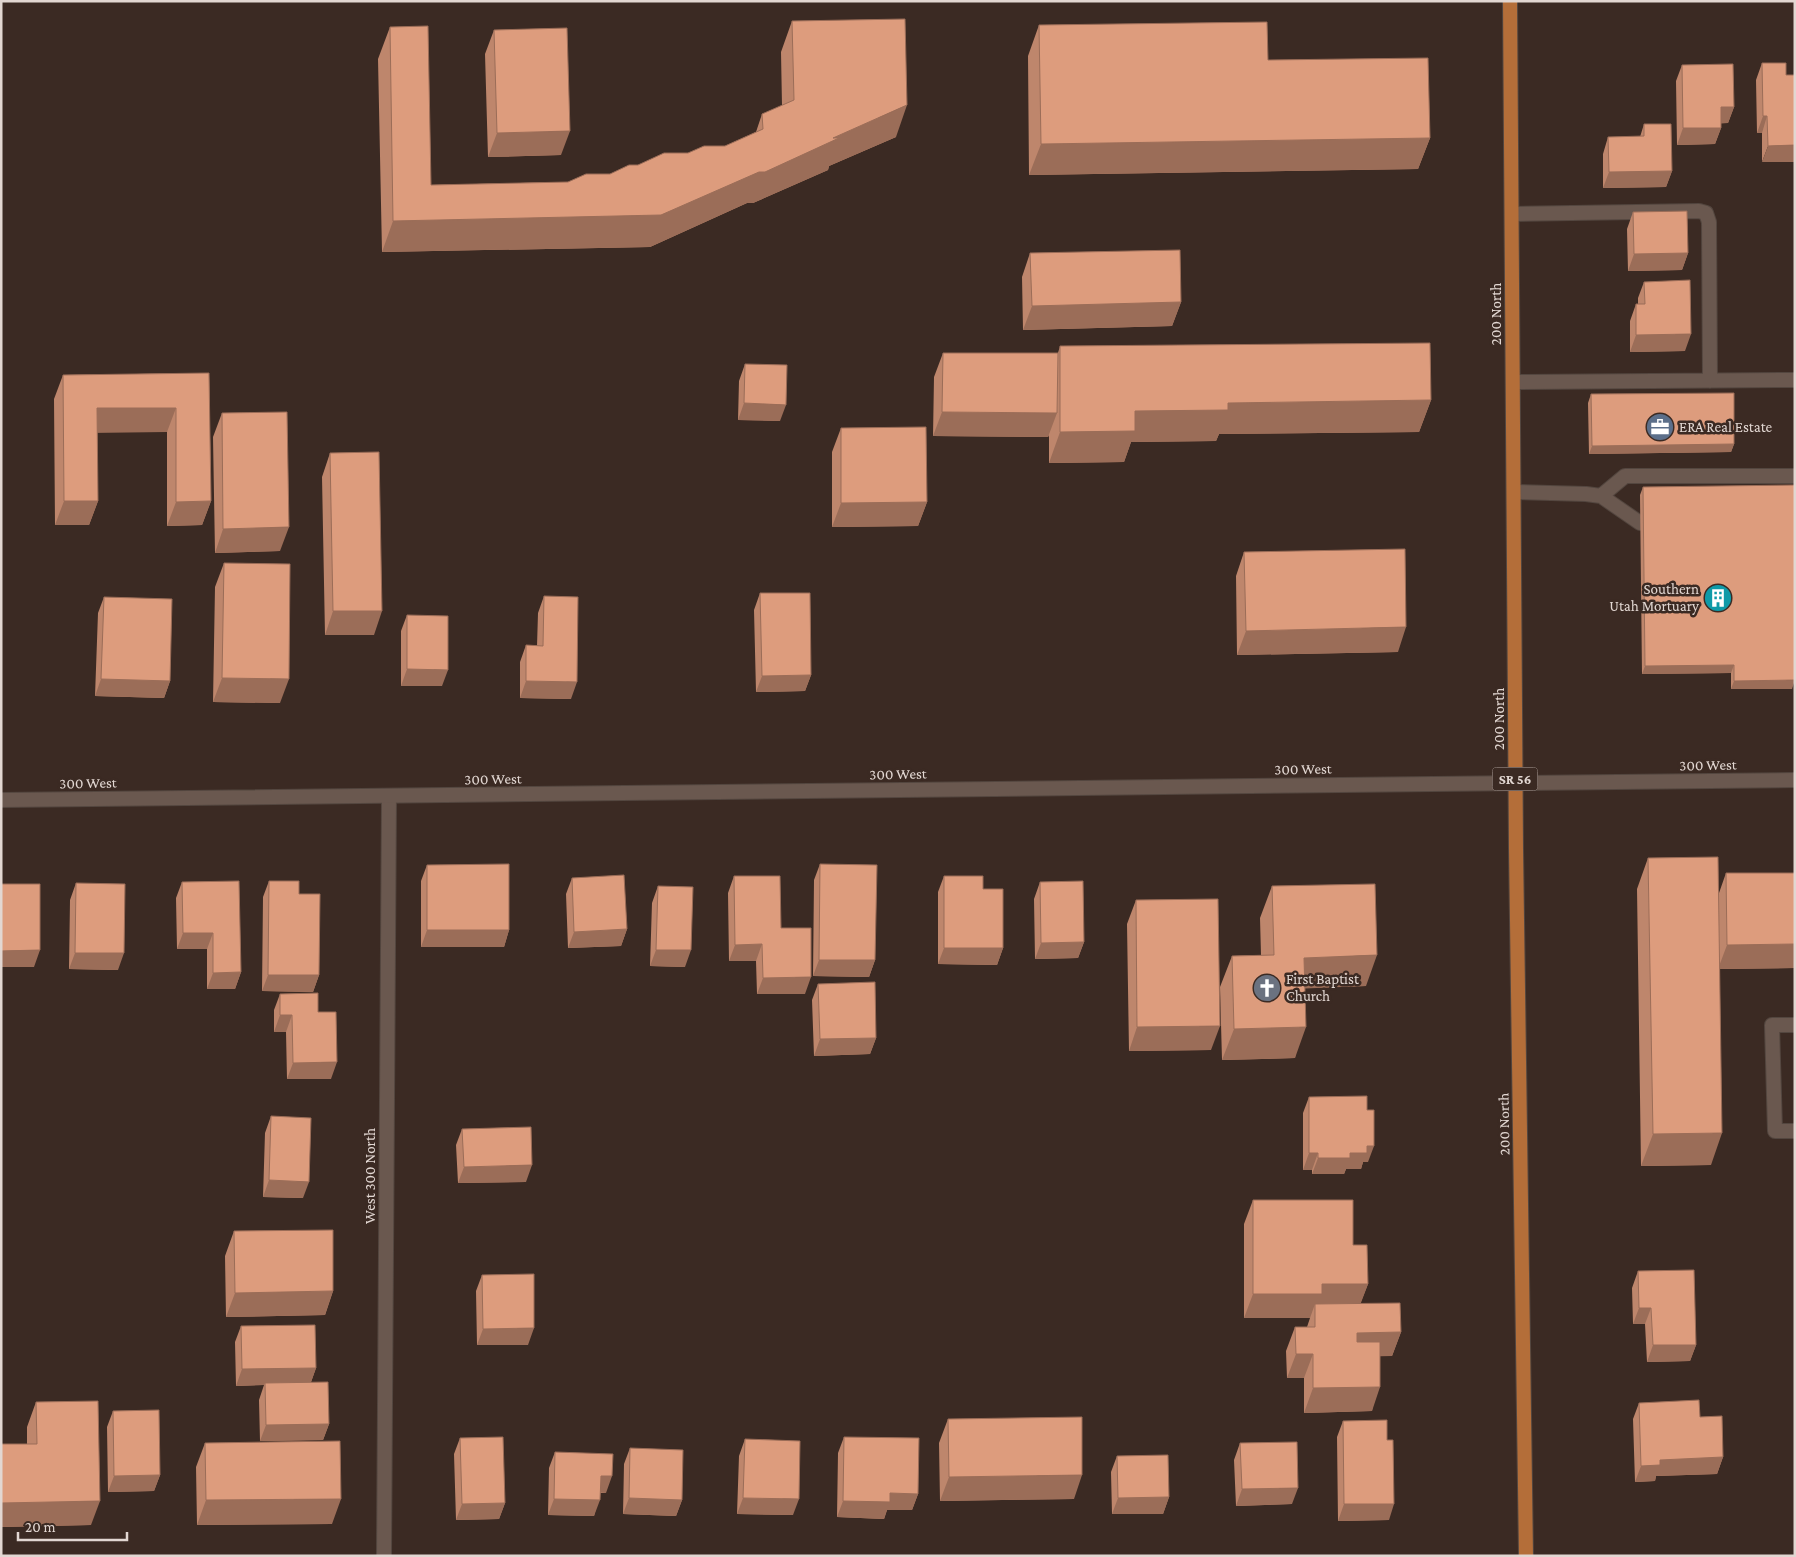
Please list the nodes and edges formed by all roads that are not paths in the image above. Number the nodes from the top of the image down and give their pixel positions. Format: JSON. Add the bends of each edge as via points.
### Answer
{"nodes":[{"id":1,"x":1510,"y":1,"type":"edge"},
{"id":2,"x":1512,"y":214,"type":"junction"},
{"id":3,"x":1795,"y":380,"type":"edge"},
{"id":4,"x":1710,"y":381,"type":"junction"},
{"id":5,"x":1513,"y":382,"type":"junction"},
{"id":6,"x":1795,"y":476,"type":"edge"},
{"id":7,"x":1514,"y":492,"type":"junction"},
{"id":8,"x":1601,"y":496,"type":"junction"},
{"id":9,"x":1640,"y":523,"type":"dead end"},
{"id":10,"x":1795,"y":780,"type":"edge"},
{"id":11,"x":1516,"y":783,"type":"junction"},
{"id":12,"x":389,"y":796,"type":"junction"},
{"id":13,"x":1,"y":800,"type":"edge"},
{"id":14,"x":1795,"y":1025,"type":"edge"},
{"id":15,"x":1795,"y":1131,"type":"edge"},
{"id":16,"x":384,"y":1556,"type":"edge"},
{"id":17,"x":1526,"y":1556,"type":"edge"}],
"edges":[{"from":1,"to":2,"type":"main road","name":"200 North","number":"SR 56"},
{"from":2,"to":4,"type":"street","via":[[1699,210],[1706,213],[1709,222]]},
{"from":2,"to":5,"type":"main road","name":"200 North","number":"SR 56"},
{"from":3,"to":4,"type":"street"},
{"from":4,"to":5,"type":"street"},
{"from":5,"to":7,"type":"main road","name":"200 North","number":"SR 56"},
{"from":6,"to":8,"type":"street","via":[[1625,476]]},
{"from":7,"to":8,"type":"street"},
{"from":7,"to":11,"type":"main road","name":"200 North","number":"SR 56"},
{"from":8,"to":9,"type":"street"},
{"from":10,"to":11,"type":"street","name":"300 West"},
{"from":11,"to":12,"type":"street","name":"300 West"},
{"from":11,"to":17,"type":"main road","name":"200 North","number":"SR 56"},
{"from":12,"to":13,"type":"street","name":"300 West"},
{"from":12,"to":16,"type":"street","name":"West 300 North"},
{"from":14,"to":15,"type":"street","via":[[1772,1025],[1775,1131]]}]}
